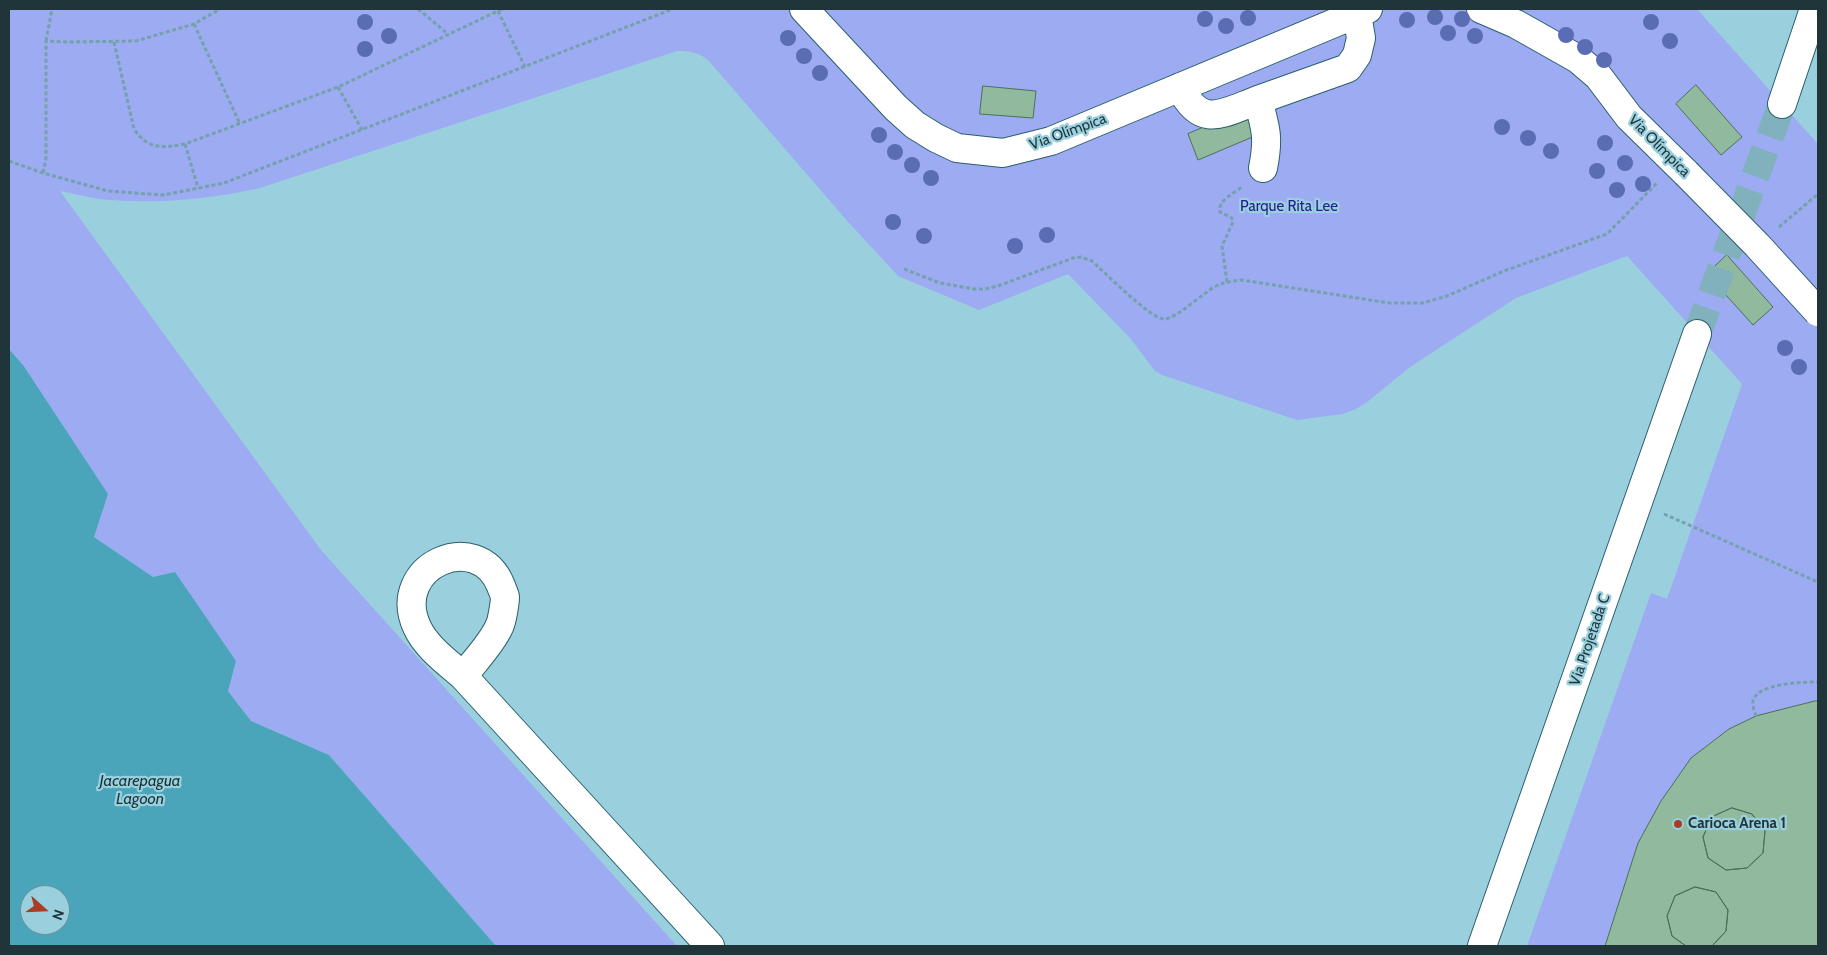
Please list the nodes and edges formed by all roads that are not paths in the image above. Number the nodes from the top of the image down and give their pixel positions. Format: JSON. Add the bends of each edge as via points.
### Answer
{"nodes":[{"id":1,"x":804,"y":9,"type":"edge"},
{"id":2,"x":1481,"y":9,"type":"edge"},
{"id":3,"x":1814,"y":9,"type":"edge"},
{"id":4,"x":1361,"y":12,"type":"edge"},
{"id":5,"x":1180,"y":87,"type":"junction"},
{"id":6,"x":1258,"y":100,"type":"junction"},
{"id":7,"x":1782,"y":104,"type":"tunnel mouth"},
{"id":8,"x":1263,"y":168,"type":"road end"},
{"id":9,"x":1818,"y":312,"type":"edge"},
{"id":10,"x":1697,"y":334,"type":"tunnel mouth"},
{"id":11,"x":464,"y":676,"type":"dead end"},
{"id":12,"x":710,"y":946,"type":"edge"},
{"id":13,"x":1482,"y":946,"type":"edge"}],
"edges":[{"from":1,"to":5,"type":"street","name":"Via Olímpica","via":[[896,108],[915,125],[956,148],[1003,154],[1051,141]]},
{"from":2,"to":9,"type":"street","name":"Via Olímpica","bridge":true,"via":[[1516,24],[1578,59],[1598,76],[1630,117],[1757,245]]},
{"from":3,"to":7,"type":"street"},
{"from":4,"to":5,"type":"street","name":"Via Olímpica"},
{"from":4,"to":6,"type":"street","via":[[1361,38],[1357,55],[1348,68]]},
{"from":5,"to":6,"type":"street","via":[[1190,105],[1205,114],[1219,114]]},
{"from":6,"to":8,"type":"street","via":[[1267,134]]},
{"from":10,"to":13,"type":"street","name":"Via Projetada C"},
{"from":11,"to":12,"type":"street"}]}
